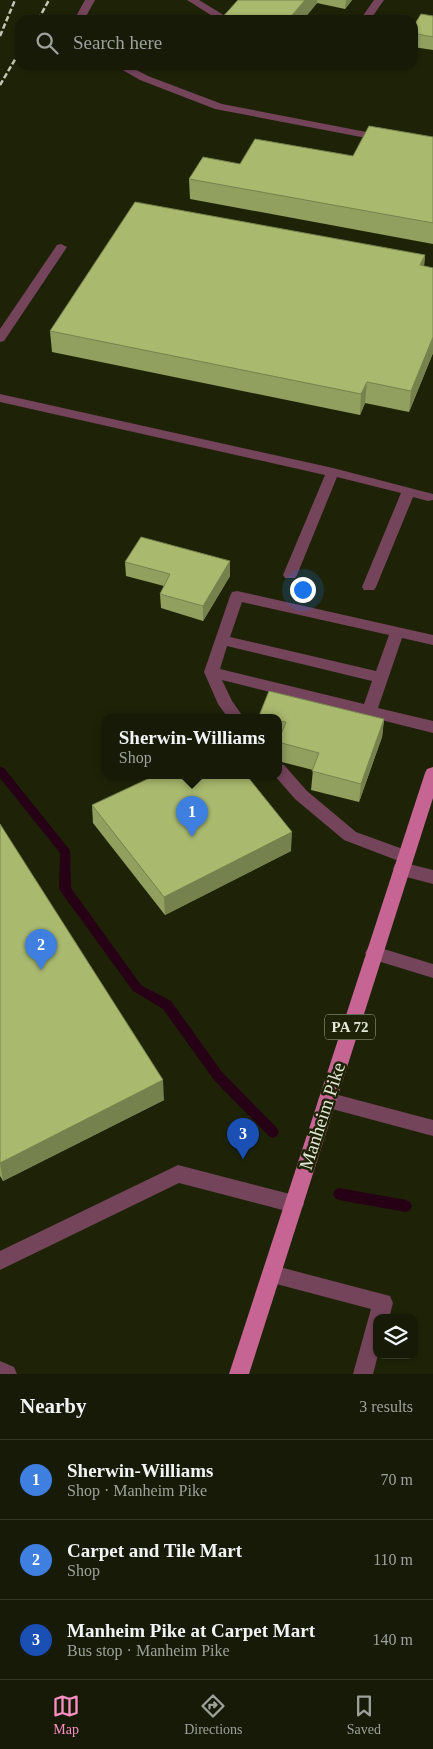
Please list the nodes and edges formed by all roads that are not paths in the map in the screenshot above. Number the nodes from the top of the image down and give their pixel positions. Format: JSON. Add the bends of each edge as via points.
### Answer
{"nodes":[{"id":1,"x":90,"y":0,"type":"edge"},
{"id":2,"x":192,"y":0,"type":"edge"},
{"id":3,"x":379,"y":0,"type":"edge"},
{"id":4,"x":82,"y":15,"type":"edge"},
{"id":5,"x":217,"y":15,"type":"edge"},
{"id":6,"x":368,"y":15,"type":"edge"},
{"id":7,"x":129,"y":70,"type":"edge"},
{"id":8,"x":394,"y":141,"type":"edge"},
{"id":9,"x":61,"y":247,"type":"dead end"},
{"id":10,"x":0,"y":338,"type":"edge"},
{"id":11,"x":0,"y":398,"type":"edge"},
{"id":12,"x":333,"y":472,"type":"junction"},
{"id":13,"x":409,"y":491,"type":"junction"},
{"id":14,"x":431,"y":493,"type":"edge"},
{"id":15,"x":290,"y":575,"type":"dead end"},
{"id":16,"x":369,"y":587,"type":"dead end"},
{"id":17,"x":398,"y":632,"type":"junction"},
{"id":18,"x":222,"y":640,"type":"junction"},
{"id":19,"x":433,"y":640,"type":"edge"},
{"id":20,"x":210,"y":672,"type":"junction"},
{"id":21,"x":381,"y":678,"type":"junction"},
{"id":22,"x":369,"y":712,"type":"junction"},
{"id":23,"x":233,"y":714,"type":"edge"},
{"id":24,"x":433,"y":727,"type":"edge"},
{"id":25,"x":433,"y":773,"type":"edge"},
{"id":26,"x":282,"y":774,"type":"edge"},
{"id":27,"x":403,"y":863,"type":"junction"},
{"id":28,"x":433,"y":877,"type":"edge"},
{"id":29,"x":374,"y":953,"type":"junction"},
{"id":30,"x":433,"y":971,"type":"edge"},
{"id":31,"x":327,"y":1100,"type":"junction"},
{"id":32,"x":433,"y":1128,"type":"edge"},
{"id":33,"x":294,"y":1204,"type":"junction"},
{"id":34,"x":0,"y":1261,"type":"edge"},
{"id":35,"x":272,"y":1274,"type":"junction"},
{"id":36,"x":380,"y":1314,"type":"edge"},
{"id":37,"x":373,"y":1339,"type":"edge"},
{"id":38,"x":0,"y":1371,"type":"edge"},
{"id":39,"x":7,"y":1374,"type":"edge"},
{"id":40,"x":239,"y":1374,"type":"edge"},
{"id":41,"x":363,"y":1374,"type":"edge"}],
"edges":[{"from":1,"to":4,"type":"street"},
{"from":2,"to":5,"type":"street"},
{"from":3,"to":6,"type":"street"},
{"from":7,"to":8,"type":"street","via":[[219,107]]},
{"from":9,"to":10,"type":"street"},
{"from":11,"to":12,"type":"street"},
{"from":12,"to":13,"type":"street"},
{"from":12,"to":15,"type":"street"},
{"from":13,"to":14,"type":"street"},
{"from":13,"to":16,"type":"street"},
{"from":17,"to":18,"type":"street","via":[[237,596]]},
{"from":17,"to":19,"type":"street"},
{"from":17,"to":21,"type":"street"},
{"from":18,"to":20,"type":"street"},
{"from":18,"to":21,"type":"street"},
{"from":20,"to":22,"type":"street"},
{"from":20,"to":23,"type":"street"},
{"from":21,"to":22,"type":"street"},
{"from":22,"to":24,"type":"street"},
{"from":25,"to":27,"type":"main road","name":"Manheim Pike","number":"PA 72"},
{"from":26,"to":27,"type":"street","via":[[301,795],[350,836]]},
{"from":27,"to":28,"type":"street"},
{"from":27,"to":29,"type":"main road","name":"Manheim Pike","number":"PA 72"},
{"from":29,"to":30,"type":"street"},
{"from":29,"to":31,"type":"main road","name":"Manheim Pike","number":"PA 72"},
{"from":31,"to":32,"type":"street"},
{"from":31,"to":33,"type":"main road","name":"Manheim Pike","number":"PA 72"},
{"from":33,"to":34,"type":"street","via":[[178,1174]]},
{"from":33,"to":35,"type":"main road","name":"Manheim Pike","number":"PA 72"},
{"from":35,"to":36,"type":"street","via":[[383,1303]]},
{"from":35,"to":40,"type":"main road","name":"Manheim Pike","number":"PA 72"},
{"from":37,"to":41,"type":"street"},
{"from":38,"to":39,"type":"street"}]}
